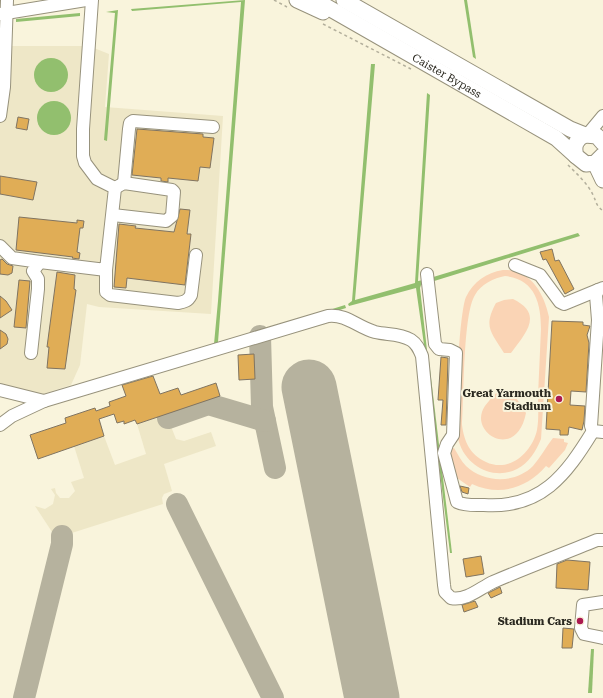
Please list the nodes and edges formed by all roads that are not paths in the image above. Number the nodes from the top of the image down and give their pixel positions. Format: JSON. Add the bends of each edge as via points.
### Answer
{"nodes":[{"id":1,"x":86,"y":0,"type":"edge"},
{"id":2,"x":92,"y":0,"type":"edge"},
{"id":3,"x":315,"y":0,"type":"edge"},
{"id":4,"x":344,"y":0,"type":"edge"},
{"id":5,"x":295,"y":5,"type":"edge"},
{"id":6,"x":6,"y":7,"type":"edge"},
{"id":7,"x":389,"y":43,"type":"junction"},
{"id":8,"x":0,"y":116,"type":"edge"},
{"id":9,"x":603,"y":116,"type":"edge"},
{"id":10,"x":213,"y":127,"type":"dead end"},
{"id":11,"x":586,"y":134,"type":"junction"},
{"id":12,"x":603,"y":143,"type":"edge"},
{"id":13,"x":599,"y":159,"type":"edge"},
{"id":14,"x":571,"y":160,"type":"junction"},
{"id":15,"x":603,"y":180,"type":"edge"},
{"id":16,"x":119,"y":186,"type":"junction"},
{"id":17,"x":113,"y":215,"type":"junction"},
{"id":18,"x":0,"y":246,"type":"edge"},
{"id":19,"x":196,"y":255,"type":"dead end"},
{"id":20,"x":40,"y":262,"type":"junction"},
{"id":21,"x":515,"y":265,"type":"dead end"},
{"id":22,"x":106,"y":270,"type":"junction"},
{"id":23,"x":427,"y":274,"type":"dead end"},
{"id":24,"x":601,"y":289,"type":"edge"},
{"id":25,"x":31,"y":352,"type":"dead end"},
{"id":26,"x":0,"y":390,"type":"edge"},
{"id":27,"x":44,"y":401,"type":"junction"},
{"id":28,"x":0,"y":425,"type":"edge"},
{"id":29,"x":598,"y":432,"type":"edge"},
{"id":30,"x":603,"y":540,"type":"edge"},
{"id":31,"x":603,"y":602,"type":"edge"},
{"id":32,"x":603,"y":638,"type":"edge"}],
"edges":[{"from":1,"to":6,"type":"street"},
{"from":2,"to":16,"type":"street","via":[[83,156],[97,179]]},
{"from":3,"to":7,"type":"main road","name":"Caister Bypass"},
{"from":4,"to":11,"type":"main road","name":"Caister Bypass","via":[[570,129]]},
{"from":5,"to":7,"type":"main road"},
{"from":6,"to":8,"type":"street","via":[[4,87]]},
{"from":7,"to":14,"type":"main road","name":"Caister Bypass","via":[[556,138]]},
{"from":9,"to":11,"type":"street"},
{"from":10,"to":16,"type":"street","via":[[133,121],[130,123]]},
{"from":11,"to":12,"type":"main road","name":"Caister Bypass","via":[[597,136]]},
{"from":11,"to":14,"type":"main road","via":[[580,137],[575,145]]},
{"from":13,"to":14,"type":"main road","name":"Caister Bypass","via":[[586,164]]},
{"from":13,"to":15,"type":"main road"},
{"from":16,"to":17,"type":"street"},
{"from":16,"to":17,"type":"street","via":[[172,190],[172,216],[166,221]]},
{"from":17,"to":22,"type":"street"},
{"from":18,"to":20,"type":"street","via":[[12,258]]},
{"from":19,"to":22,"type":"street","via":[[191,295],[188,300],[178,303],[110,295],[106,292]]},
{"from":20,"to":22,"type":"street"},
{"from":20,"to":25,"type":"street","via":[[34,271],[38,279],[38,289]]},
{"from":21,"to":24,"type":"street","via":[[540,275],[564,304]]},
{"from":23,"to":29,"type":"street","via":[[435,344],[440,349],[456,353],[453,435],[444,453],[457,502],[498,506],[516,504],[547,489],[574,462]]},
{"from":24,"to":29,"type":"street","via":[[596,295],[598,320],[591,426]]},
{"from":26,"to":27,"type":"street"},
{"from":27,"to":28,"type":"street","via":[[12,416]]},
{"from":27,"to":30,"type":"street","via":[[328,316],[344,317],[375,332],[405,337],[419,348],[422,356],[444,585],[445,592],[451,598],[465,597],[491,582],[597,540]]},
{"from":31,"to":32,"type":"street","via":[[583,605],[581,628],[584,634]]}]}
